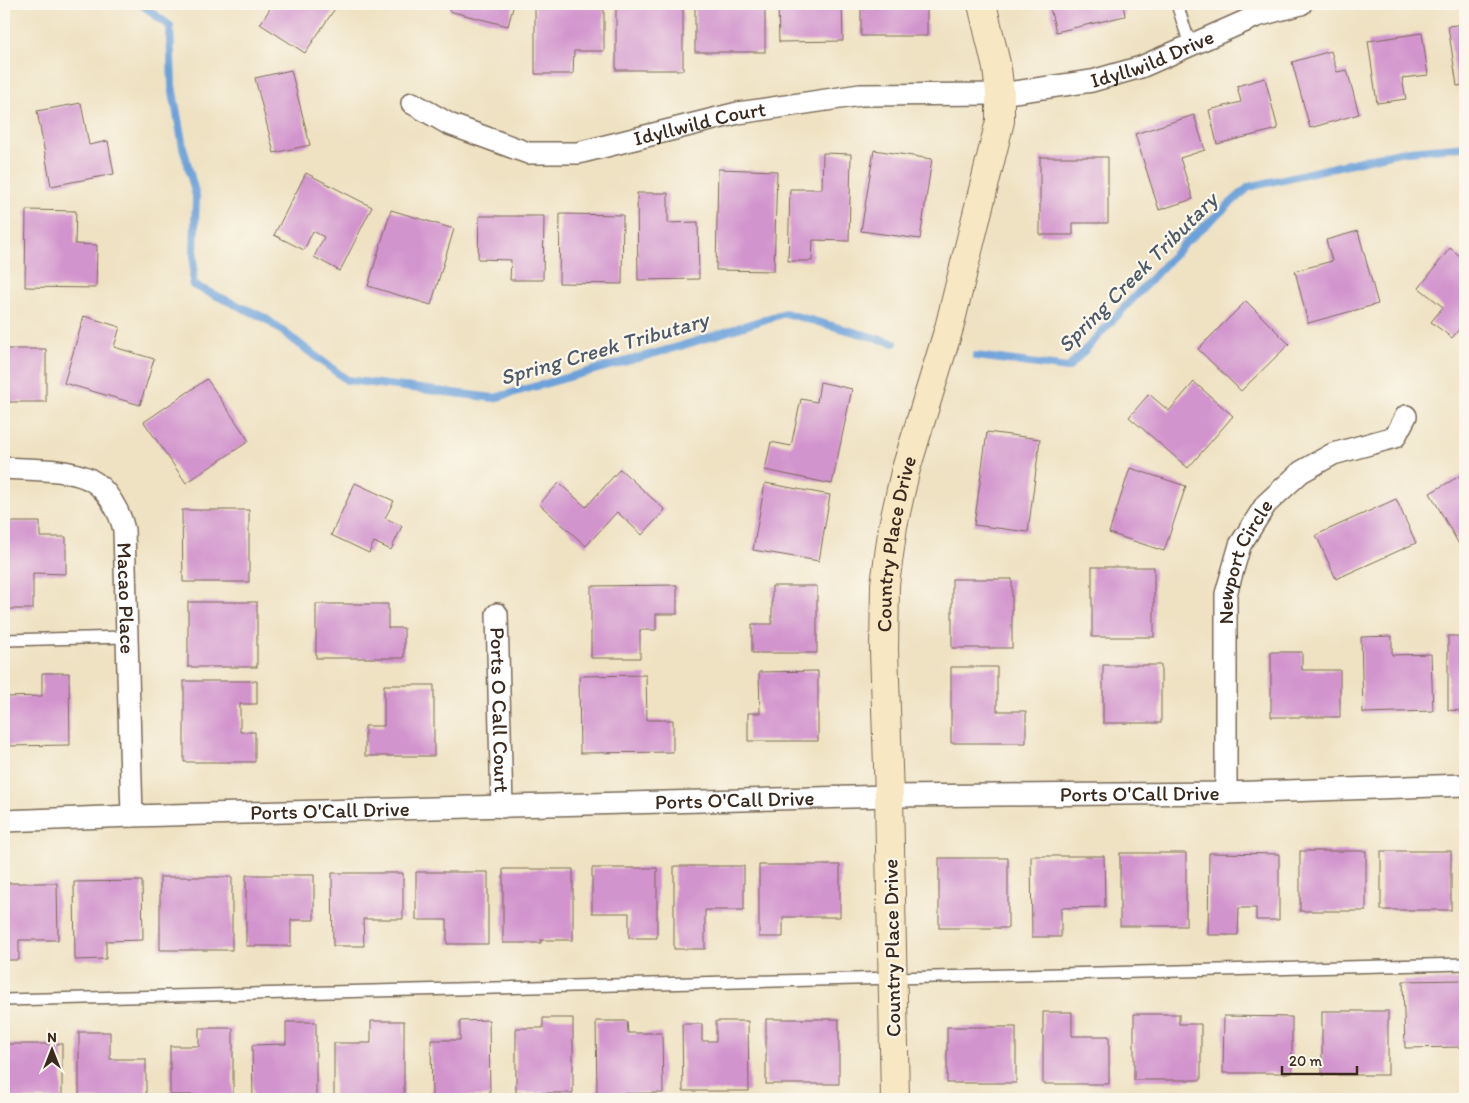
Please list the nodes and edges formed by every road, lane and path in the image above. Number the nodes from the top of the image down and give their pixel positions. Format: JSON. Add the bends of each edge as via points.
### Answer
{"nodes":[{"id":1,"x":982,"y":4,"type":"edge"},
{"id":2,"x":1177,"y":4,"type":"edge"},
{"id":3,"x":1301,"y":4,"type":"edge"},
{"id":4,"x":1190,"y":45,"type":"junction"},
{"id":5,"x":1000,"y":94,"type":"junction"},
{"id":6,"x":412,"y":102,"type":"dead end"},
{"id":7,"x":1406,"y":416,"type":"dead end"},
{"id":8,"x":4,"y":468,"type":"edge"},
{"id":9,"x":498,"y":614,"type":"dead end"},
{"id":10,"x":127,"y":637,"type":"junction"},
{"id":11,"x":4,"y":640,"type":"edge"},
{"id":12,"x":1465,"y":785,"type":"edge"},
{"id":13,"x":1226,"y":793,"type":"junction"},
{"id":14,"x":889,"y":796,"type":"junction"},
{"id":15,"x":502,"y":807,"type":"junction"},
{"id":16,"x":132,"y":816,"type":"junction"},
{"id":17,"x":4,"y":821,"type":"edge"},
{"id":18,"x":1465,"y":964,"type":"edge"},
{"id":19,"x":892,"y":978,"type":"junction"},
{"id":20,"x":4,"y":1000,"type":"edge"},
{"id":21,"x":895,"y":1099,"type":"edge"}],
"edges":[{"from":1,"to":5,"type":"street","name":"Country Place Drive"},
{"from":2,"to":4,"type":"lane"},
{"from":3,"to":4,"type":"street","name":"Idyllwild Drive","via":[[1257,16]]},
{"from":4,"to":5,"type":"street","name":"Idyllwild Drive","via":[[1141,67],[1092,81]]},
{"from":5,"to":6,"type":"street","name":"Idyllwild Court","via":[[860,96],[738,113],[578,153],[528,153],[449,124]]},
{"from":5,"to":14,"type":"street","name":"Country Place Drive","via":[[1000,121],[951,318],[892,526],[885,584],[884,650]]},
{"from":7,"to":13,"type":"street","name":"Newport Circle","via":[[1395,437],[1333,454],[1301,472],[1266,504],[1240,544],[1226,594]]},
{"from":8,"to":10,"type":"street","name":"Macao Place","via":[[66,472],[90,480],[106,493],[121,515],[124,530]]},
{"from":9,"to":15,"type":"street","name":"Ports O Call Court"},
{"from":10,"to":11,"type":"lane"},
{"from":10,"to":16,"type":"street","name":"Macao Place"},
{"from":12,"to":13,"type":"street","name":"Ports O'Call Drive"},
{"from":13,"to":14,"type":"street","name":"Ports O'Call Drive"},
{"from":14,"to":15,"type":"street","name":"Ports O'Call Drive"},
{"from":14,"to":19,"type":"street","name":"Country Place Drive"},
{"from":15,"to":16,"type":"street","name":"Ports O'Call Drive"},
{"from":16,"to":17,"type":"street","name":"Ports O'Call Drive"},
{"from":18,"to":19,"type":"lane"},
{"from":19,"to":20,"type":"lane"},
{"from":19,"to":21,"type":"street","name":"Country Place Drive"}]}
